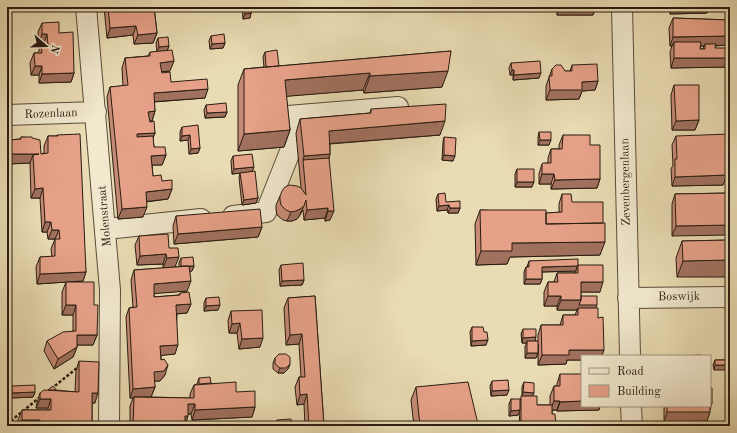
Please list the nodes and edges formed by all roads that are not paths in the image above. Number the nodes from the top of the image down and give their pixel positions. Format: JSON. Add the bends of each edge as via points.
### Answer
{"nodes":[{"id":1,"x":86,"y":7,"type":"edge"},
{"id":2,"x":622,"y":7,"type":"edge"},
{"id":3,"x":416,"y":106,"type":"edge"},
{"id":4,"x":96,"y":112,"type":"junction"},
{"id":5,"x":7,"y":115,"type":"edge"},
{"id":6,"x":106,"y":229,"type":"junction"},
{"id":7,"x":730,"y":297,"type":"edge"},
{"id":8,"x":628,"y":298,"type":"junction"},
{"id":9,"x":630,"y":355,"type":"edge"},
{"id":10,"x":631,"y":407,"type":"edge"},
{"id":11,"x":109,"y":426,"type":"edge"},
{"id":12,"x":632,"y":426,"type":"edge"}],
"edges":[{"from":1,"to":4,"type":"street","name":"Molenstraat"},
{"from":2,"to":8,"type":"street","name":"Zevenbergenlaan"},
{"from":3,"to":6,"type":"street","via":[[288,116],[291,149],[266,212]]},
{"from":4,"to":5,"type":"street","name":"Rozenlaan"},
{"from":4,"to":6,"type":"street","name":"Molenstraat"},
{"from":6,"to":11,"type":"street","name":"Molenstraat","via":[[110,290]]},
{"from":7,"to":8,"type":"street","name":"Boswijk"},
{"from":8,"to":9,"type":"street","name":"Zevenbergenlaan"},
{"from":10,"to":12,"type":"street"}]}
